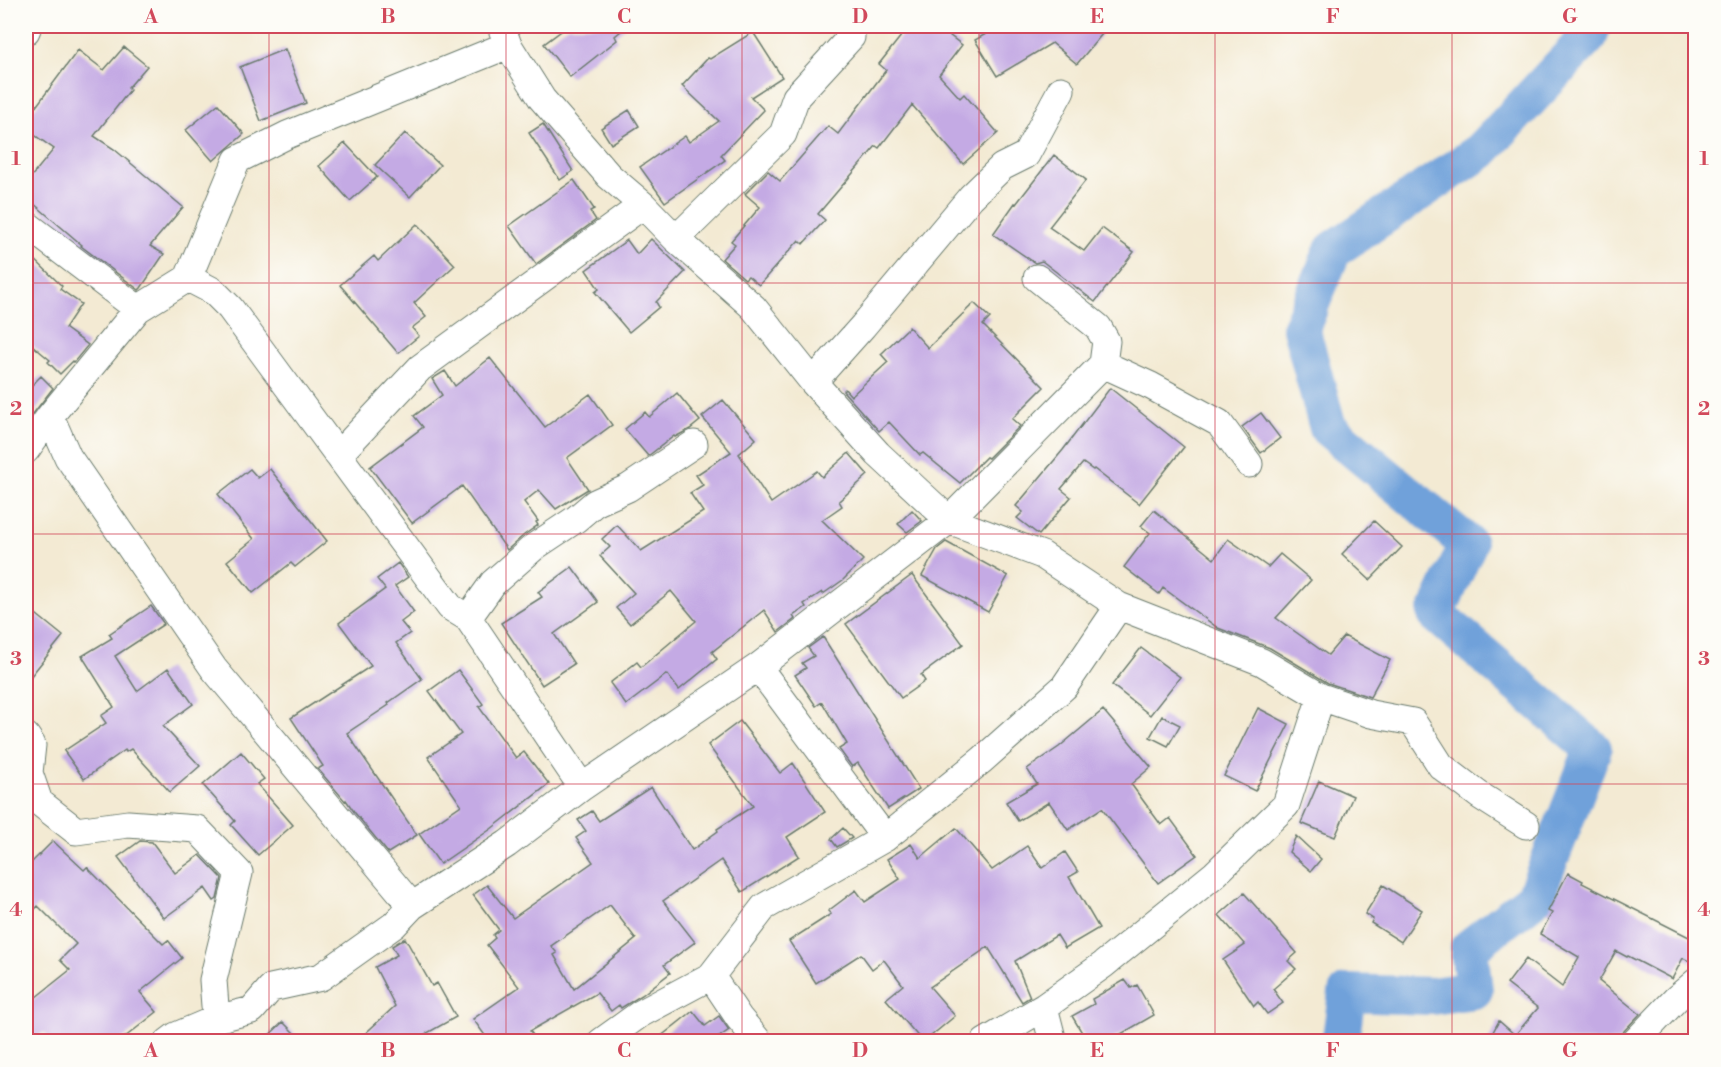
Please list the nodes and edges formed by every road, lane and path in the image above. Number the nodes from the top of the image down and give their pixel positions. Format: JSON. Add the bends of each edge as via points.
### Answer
{"nodes":[{"id":1,"x":28,"y":26,"type":"edge"},
{"id":2,"x":26,"y":31,"type":"edge"},
{"id":3,"x":505,"y":35,"type":"edge"},
{"id":4,"x":851,"y":37,"type":"dead end"},
{"id":5,"x":1061,"y":90,"type":"dead end"},
{"id":6,"x":643,"y":205,"type":"junction"},
{"id":7,"x":26,"y":224,"type":"edge"},
{"id":8,"x":676,"y":239,"type":"junction"},
{"id":9,"x":188,"y":279,"type":"junction"},
{"id":10,"x":1037,"y":279,"type":"dead end"},
{"id":11,"x":138,"y":309,"type":"junction"},
{"id":12,"x":1103,"y":364,"type":"junction"},
{"id":13,"x":813,"y":382,"type":"junction"},
{"id":14,"x":50,"y":416,"type":"junction"},
{"id":15,"x":694,"y":444,"type":"dead end"},
{"id":16,"x":26,"y":450,"type":"edge"},
{"id":17,"x":338,"y":455,"type":"junction"},
{"id":18,"x":1249,"y":464,"type":"dead end"},
{"id":19,"x":949,"y":520,"type":"junction"},
{"id":20,"x":1119,"y":606,"type":"junction"},
{"id":21,"x":468,"y":618,"type":"junction"},
{"id":22,"x":758,"y":667,"type":"junction"},
{"id":23,"x":1321,"y":697,"type":"junction"},
{"id":24,"x":26,"y":736,"type":"edge"},
{"id":25,"x":582,"y":787,"type":"junction"},
{"id":26,"x":1526,"y":825,"type":"dead end"},
{"id":27,"x":885,"y":838,"type":"junction"},
{"id":28,"x":412,"y":906,"type":"junction"},
{"id":29,"x":711,"y":976,"type":"junction"},
{"id":30,"x":1695,"y":982,"type":"edge"},
{"id":31,"x":1044,"y":1007,"type":"junction"},
{"id":32,"x":216,"y":1019,"type":"junction"},
{"id":33,"x":176,"y":1040,"type":"edge"},
{"id":34,"x":601,"y":1041,"type":"edge"},
{"id":35,"x":759,"y":1041,"type":"edge"},
{"id":36,"x":985,"y":1041,"type":"edge"},
{"id":37,"x":1053,"y":1041,"type":"edge"},
{"id":38,"x":1635,"y":1041,"type":"edge"}],
"edges":[{"from":1,"to":2,"type":"street"},
{"from":3,"to":6,"type":"street","via":[[542,99],[609,176]]},
{"from":3,"to":9,"type":"street","via":[[237,160]]},
{"from":4,"to":8,"type":"street","via":[[796,97],[783,134]]},
{"from":5,"to":13,"type":"street","via":[[1026,155],[1002,167],[971,197]]},
{"from":6,"to":8,"type":"street"},
{"from":6,"to":17,"type":"street","via":[[420,368]]},
{"from":7,"to":11,"type":"street"},
{"from":8,"to":13,"type":"street","via":[[753,307]]},
{"from":9,"to":11,"type":"street"},
{"from":9,"to":17,"type":"street","via":[[213,291],[230,308]]},
{"from":10,"to":12,"type":"street","via":[[1098,327],[1106,341]]},
{"from":11,"to":14,"type":"street"},
{"from":12,"to":18,"type":"street","via":[[1220,423]]},
{"from":12,"to":19,"type":"street"},
{"from":13,"to":19,"type":"street","via":[[878,454]]},
{"from":14,"to":16,"type":"street"},
{"from":14,"to":28,"type":"street","via":[[68,457],[214,669]]},
{"from":15,"to":21,"type":"street","via":[[628,488],[596,503],[534,547],[493,583]]},
{"from":17,"to":21,"type":"street","via":[[450,607]]},
{"from":19,"to":20,"type":"street","via":[[1041,555]]},
{"from":19,"to":22,"type":"street"},
{"from":20,"to":23,"type":"street","via":[[1262,662]]},
{"from":20,"to":27,"type":"street","via":[[1064,687]]},
{"from":21,"to":25,"type":"street"},
{"from":22,"to":25,"type":"street"},
{"from":22,"to":27,"type":"street"},
{"from":23,"to":26,"type":"street","via":[[1371,714],[1413,722],[1441,766]]},
{"from":23,"to":31,"type":"street","via":[[1286,805],[1215,874],[1103,965]]},
{"from":24,"to":32,"type":"street","via":[[32,745],[29,772],[39,802],[76,831],[128,824],[197,829],[239,873],[213,980]]},
{"from":25,"to":28,"type":"street","via":[[507,844]]},
{"from":27,"to":29,"type":"street","via":[[764,907]]},
{"from":28,"to":32,"type":"street","via":[[394,925],[321,977],[271,988],[252,1010]]},
{"from":29,"to":34,"type":"street","via":[[639,1014]]},
{"from":29,"to":35,"type":"street"},
{"from":30,"to":38,"type":"street"},
{"from":31,"to":36,"type":"street"},
{"from":31,"to":37,"type":"street"},
{"from":32,"to":33,"type":"street"}]}
